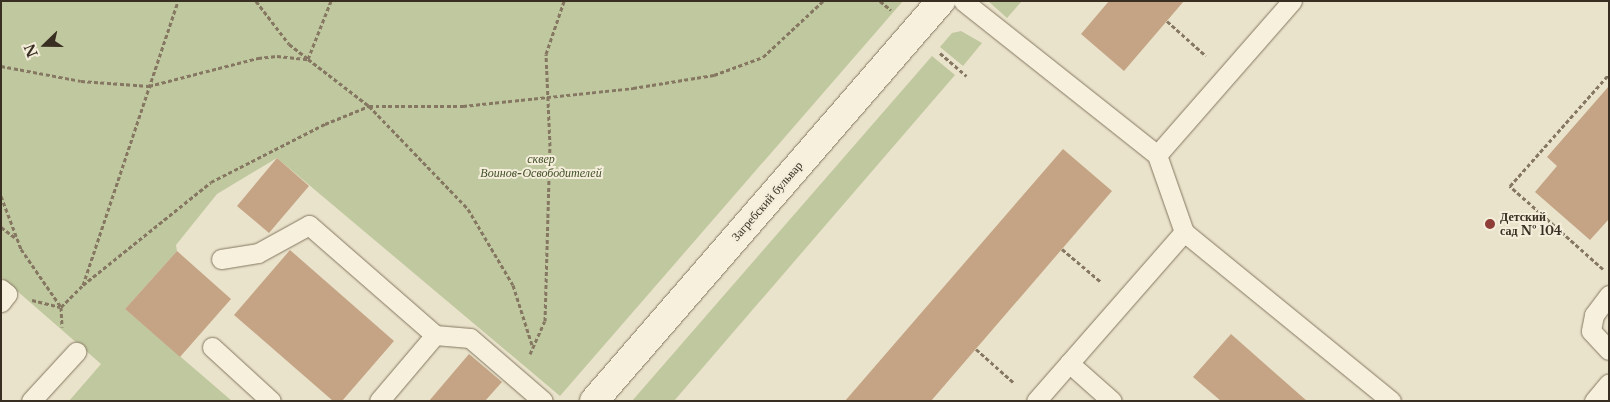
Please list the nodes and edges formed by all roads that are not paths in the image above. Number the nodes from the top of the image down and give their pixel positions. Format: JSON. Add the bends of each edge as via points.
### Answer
{"nodes":[{"id":1,"x":941,"y":1,"type":"edge"},
{"id":2,"x":963,"y":1,"type":"edge"},
{"id":3,"x":1292,"y":1,"type":"edge"},
{"id":4,"x":1157,"y":156,"type":"junction"},
{"id":5,"x":1184,"y":232,"type":"junction"},
{"id":6,"x":221,"y":259,"type":"dead end"},
{"id":7,"x":1,"y":289,"type":"edge"},
{"id":8,"x":1609,"y":294,"type":"edge"},
{"id":9,"x":1,"y":302,"type":"edge"},
{"id":10,"x":435,"y":335,"type":"junction"},
{"id":11,"x":212,"y":347,"type":"dead end"},
{"id":12,"x":1609,"y":350,"type":"edge"},
{"id":13,"x":76,"y":352,"type":"dead end"},
{"id":14,"x":1069,"y":363,"type":"junction"},
{"id":15,"x":1609,"y":383,"type":"edge"},
{"id":16,"x":31,"y":401,"type":"edge"},
{"id":17,"x":271,"y":401,"type":"edge"},
{"id":18,"x":379,"y":401,"type":"edge"},
{"id":19,"x":543,"y":401,"type":"edge"},
{"id":20,"x":594,"y":401,"type":"edge"},
{"id":21,"x":1036,"y":401,"type":"edge"},
{"id":22,"x":1112,"y":401,"type":"edge"},
{"id":23,"x":1391,"y":401,"type":"edge"},
{"id":24,"x":1594,"y":401,"type":"edge"}],
"edges":[{"from":1,"to":20,"type":"street","name":"Загребский бульвар"},
{"from":2,"to":4,"type":"lane"},
{"from":3,"to":4,"type":"lane"},
{"from":4,"to":5,"type":"lane"},
{"from":5,"to":14,"type":"lane"},
{"from":5,"to":23,"type":"lane"},
{"from":6,"to":10,"type":"lane","via":[[258,253],[309,225]]},
{"from":7,"to":9,"type":"lane","via":[[8,294]]},
{"from":8,"to":12,"type":"lane","via":[[1594,315],[1591,331]]},
{"from":10,"to":18,"type":"lane"},
{"from":10,"to":19,"type":"lane","via":[[470,338]]},
{"from":11,"to":17,"type":"lane"},
{"from":13,"to":16,"type":"lane"},
{"from":14,"to":21,"type":"lane"},
{"from":14,"to":22,"type":"lane"},
{"from":15,"to":24,"type":"lane"}]}
